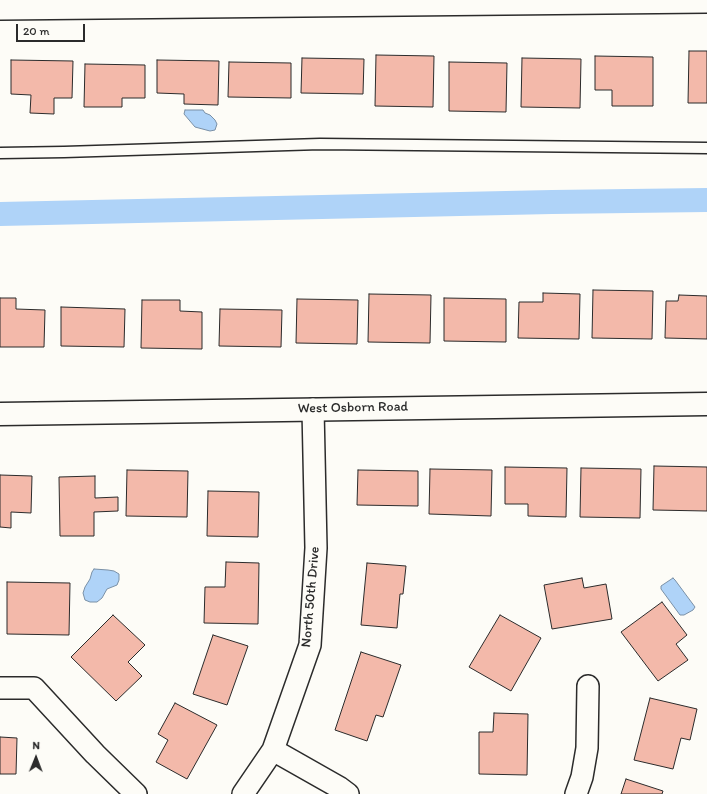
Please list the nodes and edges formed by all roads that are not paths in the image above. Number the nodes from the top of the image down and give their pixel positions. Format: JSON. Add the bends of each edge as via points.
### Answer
{"nodes":[{"id":1,"x":674,"y":1,"type":"edge"},
{"id":2,"x":707,"y":2,"type":"edge"},
{"id":3,"x":285,"y":3,"type":"edge"},
{"id":4,"x":2,"y":6,"type":"edge"},
{"id":5,"x":707,"y":148,"type":"edge"},
{"id":6,"x":0,"y":153,"type":"edge"},
{"id":7,"x":707,"y":404,"type":"edge"},
{"id":8,"x":313,"y":409,"type":"junction"},
{"id":9,"x":0,"y":414,"type":"edge"},
{"id":10,"x":588,"y":686,"type":"dead end"},
{"id":11,"x":0,"y":688,"type":"edge"},
{"id":12,"x":273,"y":750,"type":"junction"},
{"id":13,"x":136,"y":794,"type":"edge"},
{"id":14,"x":243,"y":794,"type":"edge"},
{"id":15,"x":348,"y":794,"type":"edge"},
{"id":16,"x":576,"y":794,"type":"edge"}],
"edges":[{"from":1,"to":2,"type":"street"},
{"from":1,"to":3,"type":"street"},
{"from":3,"to":4,"type":"street"},
{"from":5,"to":6,"type":"lane","via":[[320,144]]},
{"from":7,"to":8,"type":"street","name":"West Osborn Road"},
{"from":8,"to":9,"type":"street","name":"West Osborn Road"},
{"from":8,"to":12,"type":"street","name":"North 50th Drive","via":[[316,548],[310,645]]},
{"from":10,"to":16,"type":"street","via":[[587,748]]},
{"from":11,"to":13,"type":"street","via":[[34,688]]},
{"from":12,"to":14,"type":"street","name":"North 50th Drive"},
{"from":12,"to":15,"type":"street"}]}
